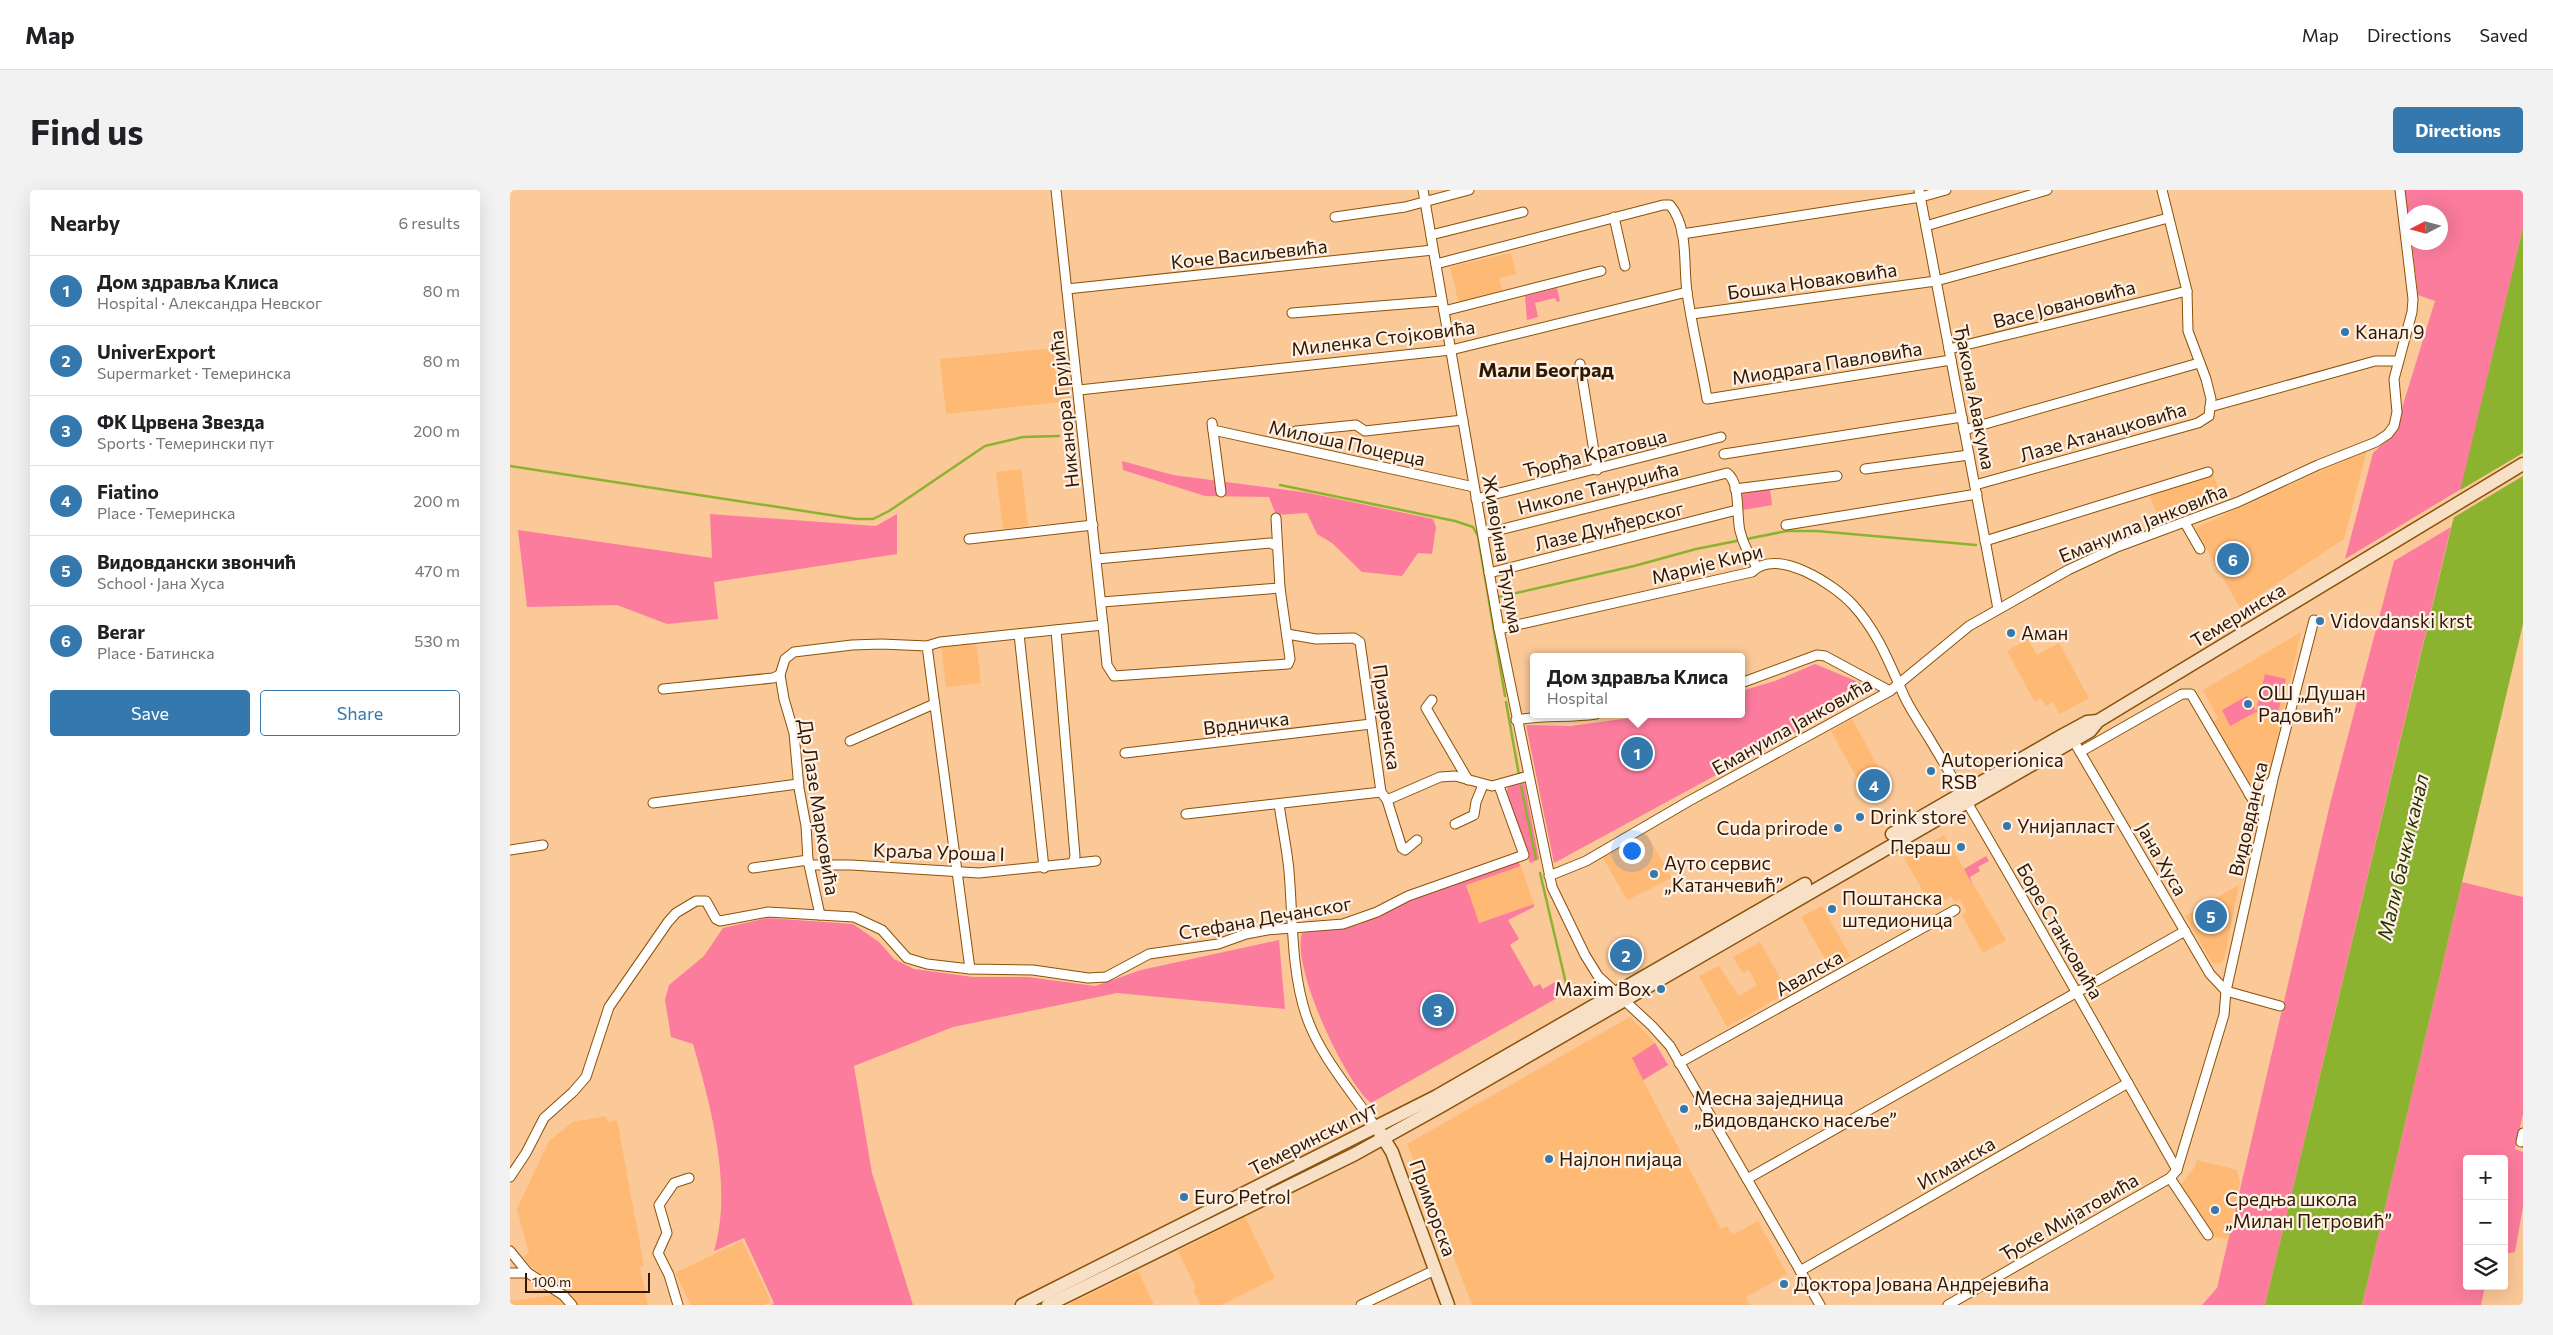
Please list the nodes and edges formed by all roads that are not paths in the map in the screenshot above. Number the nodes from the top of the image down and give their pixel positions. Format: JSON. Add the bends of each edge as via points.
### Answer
{"nodes":[{"id":1,"x":1056,"y":190,"type":"edge"},
{"id":2,"x":1423,"y":190,"type":"edge"},
{"id":3,"x":1469,"y":190,"type":"edge"},
{"id":4,"x":1946,"y":190,"type":"edge"},
{"id":5,"x":2047,"y":190,"type":"edge"},
{"id":6,"x":2162,"y":190,"type":"edge"},
{"id":7,"x":2400,"y":190,"type":"edge"},
{"id":8,"x":1920,"y":194,"type":"edge"},
{"id":9,"x":1425,"y":201,"type":"junction"},
{"id":10,"x":1523,"y":212,"type":"dead end"},
{"id":11,"x":1335,"y":216,"type":"dead end"},
{"id":12,"x":1614,"y":217,"type":"junction"},
{"id":13,"x":2168,"y":218,"type":"junction"},
{"id":14,"x":1926,"y":226,"type":"junction"},
{"id":15,"x":1682,"y":234,"type":"junction"},
{"id":16,"x":1431,"y":235,"type":"junction"},
{"id":17,"x":1434,"y":250,"type":"junction"},
{"id":18,"x":1436,"y":264,"type":"junction"},
{"id":19,"x":1625,"y":266,"type":"dead end"},
{"id":20,"x":1602,"y":271,"type":"dead end"},
{"id":21,"x":1936,"y":281,"type":"junction"},
{"id":22,"x":1067,"y":289,"type":"junction"},
{"id":23,"x":2187,"y":290,"type":"junction"},
{"id":24,"x":1687,"y":292,"type":"junction"},
{"id":25,"x":1442,"y":301,"type":"junction"},
{"id":26,"x":1444,"y":311,"type":"junction"},
{"id":27,"x":1292,"y":313,"type":"dead end"},
{"id":28,"x":1692,"y":314,"type":"junction"},
{"id":29,"x":1949,"y":349,"type":"junction"},
{"id":30,"x":1451,"y":350,"type":"junction"},
{"id":31,"x":1951,"y":360,"type":"junction"},
{"id":32,"x":2397,"y":361,"type":"junction"},
{"id":33,"x":2199,"y":363,"type":"junction"},
{"id":34,"x":1580,"y":364,"type":"dead end"},
{"id":35,"x":1078,"y":390,"type":"junction"},
{"id":36,"x":2210,"y":411,"type":"junction"},
{"id":37,"x":1962,"y":417,"type":"junction"},
{"id":38,"x":1463,"y":420,"type":"junction"},
{"id":39,"x":1964,"y":430,"type":"junction"},
{"id":40,"x":1296,"y":431,"type":"dead end"},
{"id":41,"x":1721,"y":437,"type":"dead end"},
{"id":42,"x":1724,"y":454,"type":"dead end"},
{"id":43,"x":1969,"y":455,"type":"junction"},
{"id":44,"x":2523,"y":464,"type":"edge"},
{"id":45,"x":1865,"y":469,"type":"dead end"},
{"id":46,"x":1597,"y":470,"type":"junction"},
{"id":47,"x":2208,"y":472,"type":"dead end"},
{"id":48,"x":1837,"y":476,"type":"dead end"},
{"id":49,"x":1474,"y":487,"type":"junction"},
{"id":50,"x":1735,"y":489,"type":"junction"},
{"id":51,"x":1976,"y":490,"type":"junction"},
{"id":52,"x":1221,"y":492,"type":"dead end"},
{"id":53,"x":1476,"y":499,"type":"junction"},
{"id":54,"x":1737,"y":510,"type":"junction"},
{"id":55,"x":1276,"y":518,"type":"dead end"},
{"id":56,"x":2185,"y":523,"type":"junction"},
{"id":57,"x":1093,"y":525,"type":"junction"},
{"id":58,"x":1786,"y":525,"type":"dead end"},
{"id":59,"x":1483,"y":534,"type":"junction"},
{"id":60,"x":969,"y":539,"type":"dead end"},
{"id":61,"x":1986,"y":541,"type":"junction"},
{"id":62,"x":1278,"y":546,"type":"junction"},
{"id":63,"x":2200,"y":550,"type":"dead end"},
{"id":64,"x":1097,"y":559,"type":"junction"},
{"id":65,"x":1757,"y":567,"type":"junction"},
{"id":66,"x":1489,"y":573,"type":"junction"},
{"id":67,"x":1280,"y":588,"type":"junction"},
{"id":68,"x":1102,"y":602,"type":"junction"},
{"id":69,"x":1998,"y":609,"type":"junction"},
{"id":70,"x":2314,"y":620,"type":"dead end"},
{"id":71,"x":1103,"y":625,"type":"junction"},
{"id":72,"x":1056,"y":630,"type":"junction"},
{"id":73,"x":1499,"y":630,"type":"junction"},
{"id":74,"x":1019,"y":634,"type":"junction"},
{"id":75,"x":1287,"y":634,"type":"junction"},
{"id":76,"x":927,"y":646,"type":"junction"},
{"id":77,"x":780,"y":674,"type":"junction"},
{"id":78,"x":1745,"y":682,"type":"edge"},
{"id":79,"x":1899,"y":683,"type":"junction"},
{"id":80,"x":663,"y":689,"type":"dead end"},
{"id":81,"x":1890,"y":690,"type":"junction"},
{"id":82,"x":1432,"y":700,"type":"dead end"},
{"id":83,"x":934,"y":704,"type":"junction"},
{"id":84,"x":1530,"y":718,"type":"edge"},
{"id":85,"x":1516,"y":720,"type":"junction"},
{"id":86,"x":2098,"y":720,"type":"junction"},
{"id":87,"x":1371,"y":724,"type":"junction"},
{"id":88,"x":2073,"y":740,"type":"junction"},
{"id":89,"x":850,"y":741,"type":"dead end"},
{"id":90,"x":2080,"y":752,"type":"junction"},
{"id":91,"x":1125,"y":753,"type":"dead end"},
{"id":92,"x":1528,"y":776,"type":"junction"},
{"id":93,"x":2273,"y":779,"type":"junction"},
{"id":94,"x":1468,"y":780,"type":"junction"},
{"id":95,"x":798,"y":784,"type":"junction"},
{"id":96,"x":1483,"y":785,"type":"junction"},
{"id":97,"x":1499,"y":786,"type":"junction"},
{"id":98,"x":2249,"y":794,"type":"junction"},
{"id":99,"x":1384,"y":796,"type":"junction"},
{"id":100,"x":1965,"y":799,"type":"junction"},
{"id":101,"x":653,"y":803,"type":"dead end"},
{"id":102,"x":1279,"y":804,"type":"junction"},
{"id":103,"x":1186,"y":814,"type":"dead end"},
{"id":104,"x":2264,"y":819,"type":"junction"},
{"id":105,"x":1455,"y":824,"type":"dead end"},
{"id":106,"x":1417,"y":840,"type":"dead end"},
{"id":107,"x":543,"y":845,"type":"dead end"},
{"id":108,"x":510,"y":850,"type":"edge"},
{"id":109,"x":1096,"y":861,"type":"dead end"},
{"id":110,"x":809,"y":862,"type":"junction"},
{"id":111,"x":1072,"y":863,"type":"junction"},
{"id":112,"x":753,"y":868,"type":"dead end"},
{"id":113,"x":1044,"y":868,"type":"junction"},
{"id":114,"x":957,"y":872,"type":"junction"},
{"id":115,"x":1549,"y":876,"type":"junction"},
{"id":116,"x":1955,"y":910,"type":"dead end"},
{"id":117,"x":820,"y":915,"type":"junction"},
{"id":118,"x":1293,"y":929,"type":"junction"},
{"id":119,"x":2185,"y":930,"type":"junction"},
{"id":120,"x":970,"y":969,"type":"junction"},
{"id":121,"x":2226,"y":991,"type":"junction"},
{"id":122,"x":2076,"y":993,"type":"junction"},
{"id":123,"x":1619,"y":997,"type":"junction"},
{"id":124,"x":2280,"y":1006,"type":"dead end"},
{"id":125,"x":1679,"y":1064,"type":"junction"},
{"id":126,"x":2128,"y":1083,"type":"junction"},
{"id":127,"x":1380,"y":1133,"type":"junction"},
{"id":128,"x":2177,"y":1170,"type":"junction"},
{"id":129,"x":510,"y":1177,"type":"edge"},
{"id":130,"x":689,"y":1178,"type":"dead end"},
{"id":131,"x":2170,"y":1178,"type":"junction"},
{"id":132,"x":1747,"y":1179,"type":"junction"},
{"id":133,"x":2208,"y":1236,"type":"dead end"},
{"id":134,"x":510,"y":1251,"type":"edge"},
{"id":135,"x":1435,"y":1270,"type":"junction"},
{"id":136,"x":1800,"y":1271,"type":"junction"},
{"id":137,"x":510,"y":1273,"type":"edge"},
{"id":138,"x":528,"y":1273,"type":"junction"},
{"id":139,"x":572,"y":1305,"type":"edge"},
{"id":140,"x":678,"y":1305,"type":"edge"},
{"id":141,"x":1022,"y":1305,"type":"edge"},
{"id":142,"x":1048,"y":1305,"type":"edge"},
{"id":143,"x":1361,"y":1305,"type":"edge"},
{"id":144,"x":1448,"y":1305,"type":"edge"},
{"id":145,"x":1820,"y":1305,"type":"edge"},
{"id":146,"x":1948,"y":1305,"type":"edge"}],
"edges":[{"from":1,"to":22,"type":"street","name":"Никанора Грујића"},
{"from":2,"to":9,"type":"street","name":"Живојина Ћулума"},
{"from":3,"to":9,"type":"street"},
{"from":4,"to":8,"type":"street"},
{"from":5,"to":14,"type":"street"},
{"from":6,"to":13,"type":"street"},
{"from":7,"to":32,"type":"street","name":"Емануила Јанковића","via":[[2413,300]]},
{"from":8,"to":14,"type":"street","name":"Ђакона Авакума"},
{"from":8,"to":15,"type":"street"},
{"from":9,"to":11,"type":"street","via":[[1405,207]]},
{"from":9,"to":16,"type":"street","name":"Живојина Ћулума"},
{"from":10,"to":16,"type":"street"},
{"from":12,"to":15,"type":"street","via":[[1670,205]]},
{"from":12,"to":18,"type":"street"},
{"from":12,"to":19,"type":"street"},
{"from":13,"to":21,"type":"street","name":"Бошка Новаковића"},
{"from":13,"to":23,"type":"street"},
{"from":14,"to":21,"type":"street","name":"Ђакона Авакума"},
{"from":15,"to":24,"type":"street"},
{"from":16,"to":17,"type":"street","name":"Живојина Ћулума"},
{"from":17,"to":18,"type":"street","name":"Живојина Ћулума"},
{"from":17,"to":22,"type":"street","name":"Коче Васиљевића"},
{"from":18,"to":25,"type":"street","name":"Живојина Ћулума"},
{"from":20,"to":26,"type":"street"},
{"from":21,"to":28,"type":"street","name":"Бошка Новаковића"},
{"from":21,"to":29,"type":"street","name":"Ђакона Авакума"},
{"from":22,"to":35,"type":"street","name":"Никанора Грујића"},
{"from":23,"to":29,"type":"street","name":"Васе Јовановића"},
{"from":23,"to":33,"type":"street","via":[[2188,331]]},
{"from":24,"to":28,"type":"street"},
{"from":24,"to":30,"type":"street","name":"Миленка Стојковића"},
{"from":25,"to":26,"type":"street","name":"Живојина Ћулума"},
{"from":25,"to":27,"type":"street"},
{"from":26,"to":30,"type":"street","name":"Живојина Ћулума"},
{"from":28,"to":31,"type":"street","name":"Миодрага Павловића","via":[[1707,399]]},
{"from":29,"to":31,"type":"street","name":"Ђакона Авакума"},
{"from":30,"to":35,"type":"street","name":"Миленка Стојковића"},
{"from":30,"to":38,"type":"street","name":"Живојина Ћулума"},
{"from":31,"to":37,"type":"street","name":"Ђакона Авакума"},
{"from":32,"to":36,"type":"street","name":"Лазе Атанацковића","via":[[2375,361]]},
{"from":32,"to":56,"type":"street","name":"Емануила Јанковића","via":[[2394,379],[2397,412],[2394,426],[2388,434],[2376,442]]},
{"from":33,"to":36,"type":"street","via":[[2206,379]]},
{"from":33,"to":39,"type":"street"},
{"from":34,"to":46,"type":"street"},
{"from":35,"to":57,"type":"street","name":"Никанора Грујића"},
{"from":36,"to":51,"type":"street","name":"Лазе Атанацковића","via":[[2198,423]]},
{"from":37,"to":39,"type":"street","name":"Ђакона Авакума"},
{"from":37,"to":42,"type":"street"},
{"from":38,"to":40,"type":"street","name":"Милоша Поцерца","via":[[1365,431],[1356,425]]},
{"from":38,"to":49,"type":"street","name":"Живојина Ћулума"},
{"from":39,"to":43,"type":"street","name":"Ђакона Авакума"},
{"from":41,"to":46,"type":"street","name":"Ђорђа Кратовца"},
{"from":43,"to":45,"type":"street"},
{"from":43,"to":51,"type":"street","name":"Ђакона Авакума"},
{"from":44,"to":86,"type":"main road","name":"Темеринска"},
{"from":46,"to":53,"type":"street","name":"Ђорђа Кратовца"},
{"from":47,"to":61,"type":"street"},
{"from":48,"to":50,"type":"street"},
{"from":49,"to":52,"type":"street","name":"Милоша Поцерца","via":[[1212,427]]},
{"from":49,"to":53,"type":"street","name":"Живојина Ћулума"},
{"from":50,"to":54,"type":"street"},
{"from":50,"to":59,"type":"street","name":"Николе Танурџића","via":[[1729,474],[1721,474]]},
{"from":51,"to":58,"type":"street","name":"Лазе Атанацковића"},
{"from":51,"to":61,"type":"street","name":"Ђакона Авакума"},
{"from":53,"to":59,"type":"street","name":"Живојина Ћулума"},
{"from":54,"to":65,"type":"street","via":[[1744,546]]},
{"from":54,"to":66,"type":"street","name":"Лазе Дунђерског"},
{"from":55,"to":62,"type":"street"},
{"from":56,"to":63,"type":"street"},
{"from":56,"to":69,"type":"street","name":"Емануила Јанковића","via":[[2116,547]]},
{"from":57,"to":60,"type":"street"},
{"from":57,"to":64,"type":"street","name":"Никанора Грујића"},
{"from":59,"to":66,"type":"street","name":"Живојина Ћулума"},
{"from":61,"to":69,"type":"street","name":"Ђакона Авакума"},
{"from":62,"to":64,"type":"street","via":[[1270,543]]},
{"from":62,"to":67,"type":"street"},
{"from":64,"to":68,"type":"street","name":"Никанора Грујића"},
{"from":65,"to":73,"type":"street","name":"Марије Кири","via":[[1752,572]]},
{"from":65,"to":79,"type":"street","name":"Марије Кири","via":[[1774,564],[1796,567],[1842,595],[1872,630]]},
{"from":66,"to":73,"type":"street","name":"Живојина Ћулума"},
{"from":67,"to":68,"type":"street"},
{"from":67,"to":75,"type":"street"},
{"from":68,"to":71,"type":"street","name":"Никанора Грујића"},
{"from":69,"to":79,"type":"street","name":"Емануила Јанковића","via":[[1940,648]]},
{"from":70,"to":93,"type":"street","name":"Видовданска"},
{"from":71,"to":72,"type":"street"},
{"from":71,"to":75,"type":"street","name":"Никанора Грујића","via":[[1107,665],[1112,674],[1118,676],[1283,666],[1290,659]]},
{"from":72,"to":74,"type":"street"},
{"from":72,"to":111,"type":"street","via":[[1075,856]]},
{"from":73,"to":85,"type":"street","name":"Живојина Ћулума"},
{"from":74,"to":76,"type":"street"},
{"from":74,"to":113,"type":"street"},
{"from":75,"to":87,"type":"street","name":"Призренска","via":[[1316,639],[1358,639]]},
{"from":76,"to":77,"type":"street","via":[[881,644],[798,651],[788,655]]},
{"from":76,"to":83,"type":"street"},
{"from":77,"to":80,"type":"street","via":[[772,678]]},
{"from":77,"to":95,"type":"street","name":"Др Лазе Марковића","via":[[794,733]]},
{"from":78,"to":81,"type":"street","via":[[1817,655],[1825,656]]},
{"from":79,"to":81,"type":"street","name":"Емануила Јанковића"},
{"from":79,"to":100,"type":"street","name":"Боре Станковића"},
{"from":81,"to":115,"type":"street","name":"Емануила Јанковића","via":[[1586,861]]},
{"from":82,"to":94,"type":"street","via":[[1426,708]]},
{"from":83,"to":89,"type":"street"},
{"from":83,"to":114,"type":"street"},
{"from":84,"to":85,"type":"street"},
{"from":85,"to":92,"type":"street","name":"Живојина Ћулума"},
{"from":86,"to":88,"type":"main road","name":"Темеринска","via":[[2090,730]]},
{"from":86,"to":100,"type":"main road","name":"Темеринска","via":[[2078,726]]},
{"from":87,"to":91,"type":"street","name":"Врдничка"},
{"from":87,"to":99,"type":"street","name":"Призренска"},
{"from":88,"to":90,"type":"street","name":"Јана Хуса"},
{"from":88,"to":100,"type":"main road","name":"Темеринска"},
{"from":90,"to":98,"type":"street","via":[[2182,694],[2191,694]]},
{"from":90,"to":119,"type":"street","name":"Јана Хуса"},
{"from":92,"to":97,"type":"street"},
{"from":92,"to":115,"type":"street","name":"Живојина Ћулума"},
{"from":93,"to":98,"type":"street","via":[[2262,791]]},
{"from":93,"to":104,"type":"street","name":"Видовданска"},
{"from":94,"to":96,"type":"street"},
{"from":94,"to":99,"type":"street","via":[[1455,776],[1434,778]]},
{"from":95,"to":101,"type":"street"},
{"from":95,"to":110,"type":"street","name":"Др Лазе Марковића"},
{"from":96,"to":97,"type":"street"},
{"from":96,"to":105,"type":"street","via":[[1474,815]]},
{"from":97,"to":118,"type":"street","name":"Стефана Дечанског","via":[[1524,855],[1408,896],[1343,924]]},
{"from":98,"to":104,"type":"street"},
{"from":99,"to":102,"type":"street"},
{"from":99,"to":106,"type":"street","name":"Призренска","via":[[1402,848],[1405,850]]},
{"from":100,"to":122,"type":"street","name":"Боре Станковића"},
{"from":100,"to":123,"type":"main road","name":"Темеринска"},
{"from":102,"to":103,"type":"street"},
{"from":102,"to":118,"type":"street"},
{"from":104,"to":121,"type":"street","name":"Видовданска"},
{"from":107,"to":108,"type":"street"},
{"from":109,"to":111,"type":"street","name":"Краља Уроша I"},
{"from":110,"to":112,"type":"street","name":"Краља Уроша I"},
{"from":110,"to":114,"type":"street","name":"Краља Уроша I"},
{"from":110,"to":117,"type":"street","name":"Др Лазе Марковића"},
{"from":111,"to":113,"type":"street","name":"Краља Уроша I"},
{"from":113,"to":114,"type":"street","name":"Краља Уроша I"},
{"from":114,"to":120,"type":"street"},
{"from":115,"to":123,"type":"street","name":"Живојина Ћулума","via":[[1556,899],[1591,967],[1605,986]]},
{"from":116,"to":125,"type":"street","name":"Авалска"},
{"from":117,"to":120,"type":"street","name":"Стефана Дечанског","via":[[854,917],[872,924],[893,941],[902,954],[916,962]]},
{"from":117,"to":129,"type":"street","name":"Стефана Дечанског","via":[[768,912],[720,921],[706,901],[696,900],[676,913],[609,1007],[586,1077],[544,1118]]},
{"from":118,"to":120,"type":"street","name":"Стефана Дечанског","via":[[1267,930],[1218,944],[1149,954],[1106,977],[1088,978],[1033,970]]},
{"from":118,"to":127,"type":"street","via":[[1302,997],[1314,1032],[1334,1068]]},
{"from":119,"to":121,"type":"street","name":"Јана Хуса","via":[[2210,974]]},
{"from":119,"to":122,"type":"street"},
{"from":121,"to":124,"type":"street"},
{"from":121,"to":128,"type":"street","name":"Видовданска","via":[[2224,1015]]},
{"from":122,"to":126,"type":"street","name":"Боре Станковића"},
{"from":122,"to":132,"type":"street"},
{"from":123,"to":125,"type":"street","name":"Живојина Ћулума","via":[[1660,1034]]},
{"from":123,"to":127,"type":"main road","name":"Темерински пут"},
{"from":125,"to":132,"type":"street","name":"Живојина Ћулума"},
{"from":126,"to":128,"type":"street","name":"Боре Станковића"},
{"from":126,"to":136,"type":"street","name":"Игманска"},
{"from":127,"to":135,"type":"main road","name":"Приморска","via":[[1392,1152]]},
{"from":127,"to":141,"type":"main road","name":"Темерински пут"},
{"from":127,"to":142,"type":"main road","name":"Темерински пут"},
{"from":128,"to":131,"type":"street","name":"Ђоке Мијатовића"},
{"from":130,"to":140,"type":"street","via":[[674,1183],[659,1205],[666,1233],[658,1253]]},
{"from":131,"to":133,"type":"street"},
{"from":131,"to":146,"type":"street","name":"Ђоке Мијатовића"},
{"from":132,"to":136,"type":"street","name":"Живојина Ћулума"},
{"from":134,"to":138,"type":"street"},
{"from":135,"to":143,"type":"street"},
{"from":135,"to":144,"type":"main road","name":"Приморска"},
{"from":136,"to":145,"type":"street","name":"Живојина Ћулума"},
{"from":137,"to":138,"type":"street"},
{"from":138,"to":139,"type":"street","via":[[563,1295]]}]}
